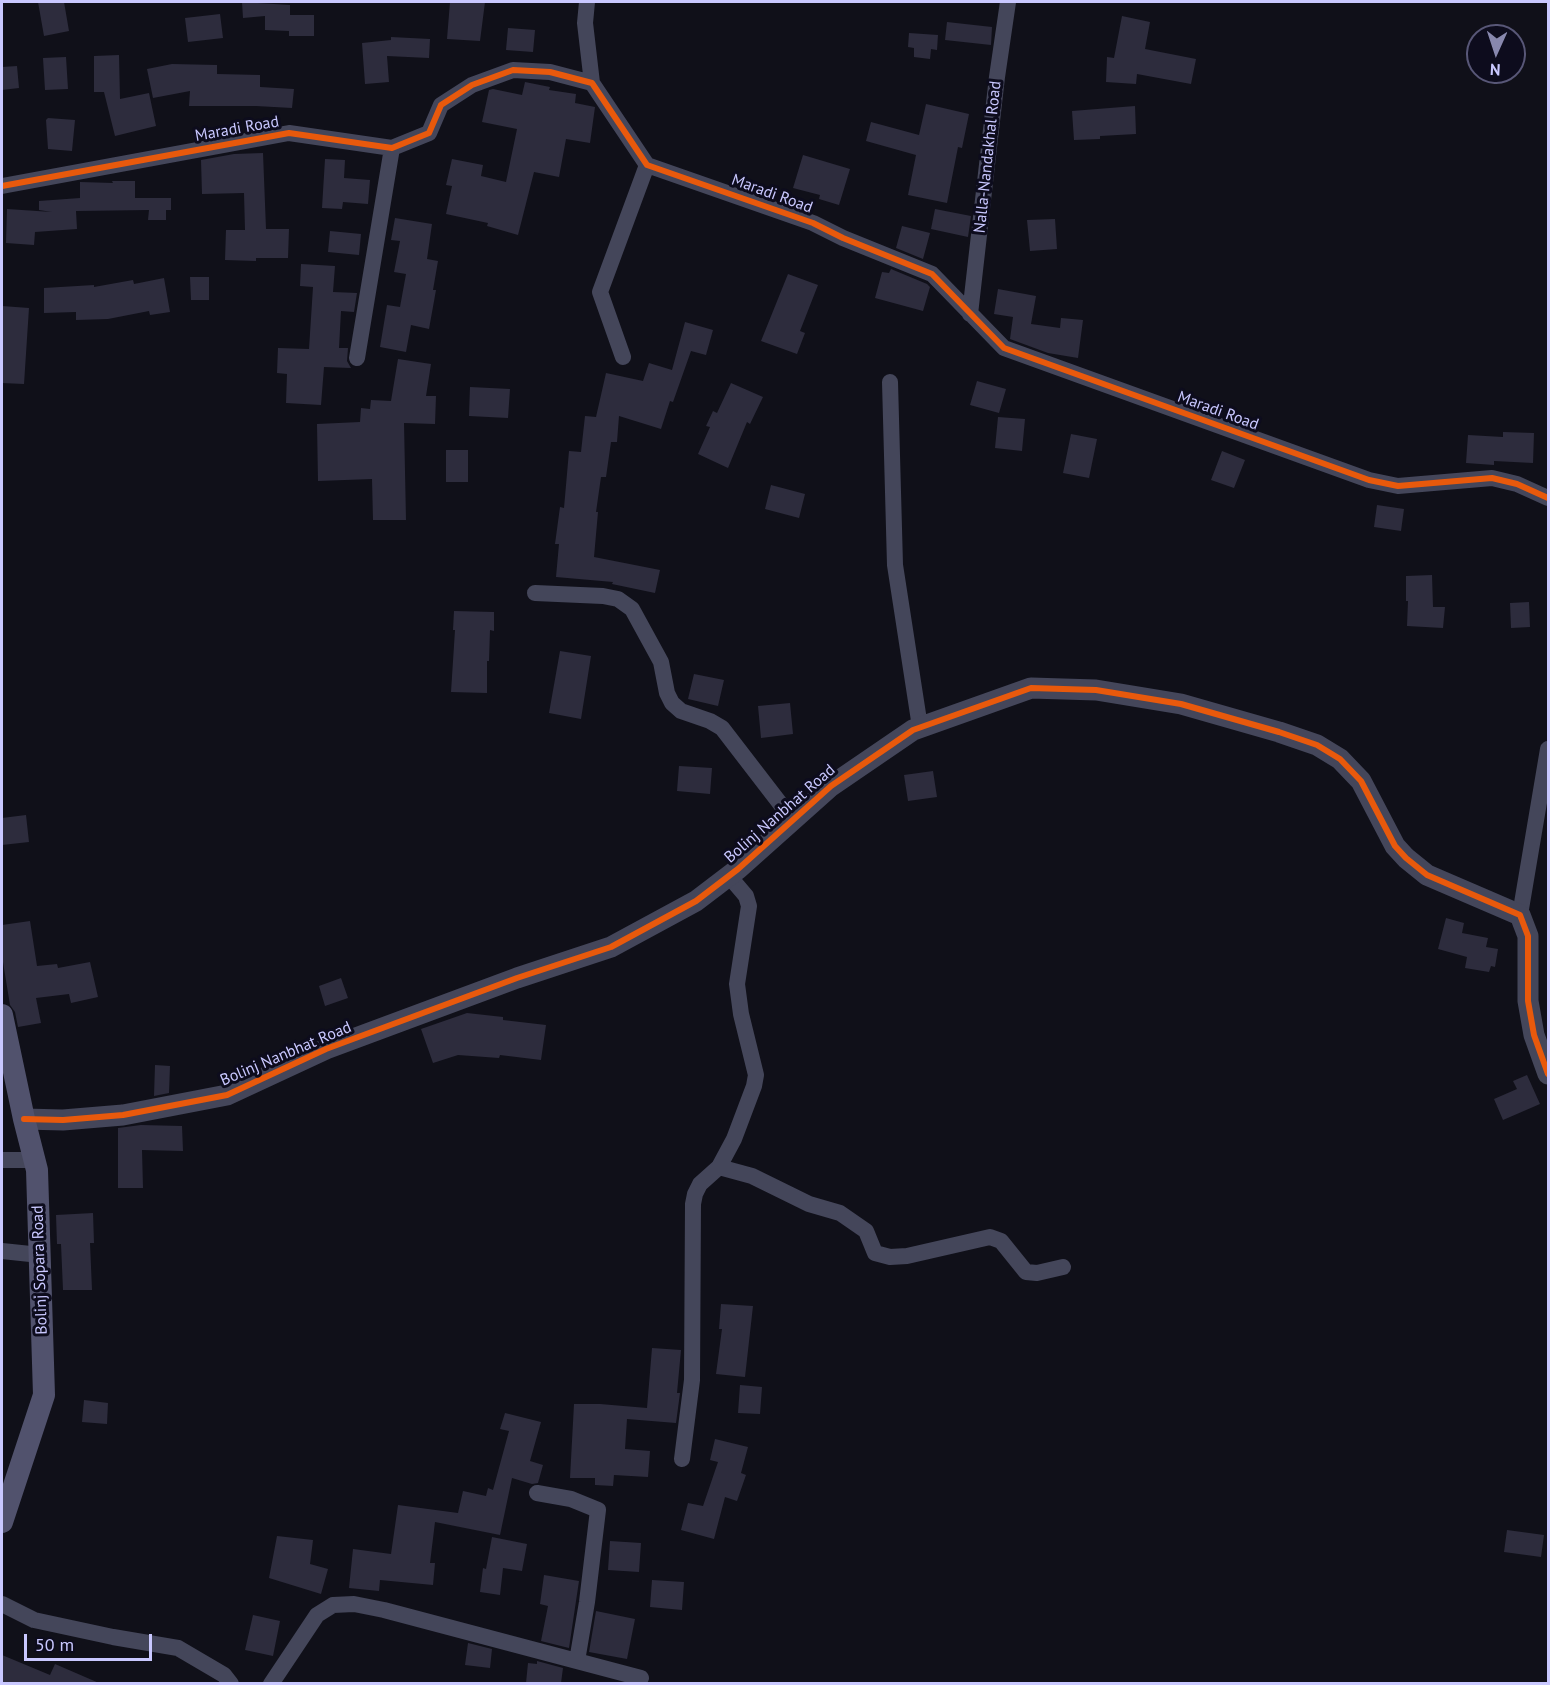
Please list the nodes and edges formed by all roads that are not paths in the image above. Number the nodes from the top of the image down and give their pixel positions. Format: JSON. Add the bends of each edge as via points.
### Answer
{"nodes":[{"id":1,"x":587,"y":2,"type":"edge"},
{"id":2,"x":1008,"y":2,"type":"edge"},
{"id":3,"x":592,"y":83,"type":"junction"},
{"id":4,"x":392,"y":148,"type":"junction"},
{"id":5,"x":647,"y":165,"type":"junction"},
{"id":6,"x":2,"y":186,"type":"edge"},
{"id":7,"x":970,"y":314,"type":"junction"},
{"id":8,"x":623,"y":357,"type":"dead end"},
{"id":9,"x":357,"y":358,"type":"dead end"},
{"id":10,"x":890,"y":382,"type":"dead end"},
{"id":11,"x":1548,"y":498,"type":"edge"},
{"id":12,"x":535,"y":593,"type":"dead end"},
{"id":13,"x":920,"y":727,"type":"junction"},
{"id":14,"x":1548,"y":748,"type":"edge"},
{"id":15,"x":792,"y":819,"type":"junction"},
{"id":16,"x":729,"y":876,"type":"junction"},
{"id":17,"x":1520,"y":915,"type":"junction"},
{"id":18,"x":2,"y":1015,"type":"edge"},
{"id":19,"x":1548,"y":1074,"type":"edge"},
{"id":20,"x":24,"y":1119,"type":"junction"},
{"id":21,"x":2,"y":1160,"type":"edge"},
{"id":22,"x":34,"y":1160,"type":"junction"},
{"id":23,"x":719,"y":1167,"type":"junction"},
{"id":24,"x":2,"y":1251,"type":"edge"},
{"id":25,"x":40,"y":1255,"type":"junction"},
{"id":26,"x":1063,"y":1267,"type":"dead end"},
{"id":27,"x":682,"y":1459,"type":"dead end"},
{"id":28,"x":537,"y":1493,"type":"dead end"},
{"id":29,"x":2,"y":1522,"type":"edge"},
{"id":30,"x":2,"y":1604,"type":"edge"},
{"id":31,"x":577,"y":1661,"type":"junction"},
{"id":32,"x":641,"y":1678,"type":"dead end"},
{"id":33,"x":231,"y":1683,"type":"edge"},
{"id":34,"x":271,"y":1683,"type":"edge"}],
"edges":[{"from":1,"to":3,"type":"street","via":[[585,23]]},
{"from":2,"to":7,"type":"street","name":"Nalla-Nandakhal Road"},
{"from":3,"to":4,"type":"street","via":[[550,72],[513,70],[471,85],[441,105],[429,133]]},
{"from":3,"to":5,"type":"street"},
{"from":4,"to":6,"type":"street","name":"Maradi Road","via":[[289,133]]},
{"from":4,"to":9,"type":"street"},
{"from":5,"to":7,"type":"street","name":"Maradi Road","via":[[813,223],[932,274]]},
{"from":5,"to":8,"type":"street","via":[[600,292]]},
{"from":7,"to":11,"type":"street","name":"Maradi Road","via":[[1004,348],[1369,480],[1398,486],[1492,478]]},
{"from":10,"to":13,"type":"street","via":[[895,565]]},
{"from":12,"to":15,"type":"street","via":[[603,596],[618,599],[632,609],[661,662],[672,703],[681,711],[722,728]]},
{"from":13,"to":15,"type":"street","name":"Bolinj Nanbhat Road","via":[[867,759]]},
{"from":13,"to":17,"type":"street","name":"Bolinj Nanbhat Road","via":[[1031,688],[1055,687],[1181,704],[1279,732],[1317,745],[1340,759],[1361,781],[1395,846],[1427,875]]},
{"from":14,"to":17,"type":"street"},
{"from":15,"to":16,"type":"street","name":"Bolinj Nanbhat Road"},
{"from":16,"to":20,"type":"street","name":"Bolinj Nanbhat Road","via":[[696,901],[611,947],[326,1049],[227,1095],[123,1115]]},
{"from":16,"to":23,"type":"street","via":[[746,896],[749,906],[737,984],[756,1075],[734,1139]]},
{"from":17,"to":19,"type":"street","via":[[1528,936],[1528,1001],[1533,1035]]},
{"from":18,"to":20,"type":"main road","name":"Bolinj Sopara Road"},
{"from":20,"to":22,"type":"main road","name":"Bolinj Sopara Road"},
{"from":21,"to":22,"type":"street"},
{"from":22,"to":25,"type":"main road","name":"Bolinj Sopara Road"},
{"from":23,"to":26,"type":"street","via":[[752,1176],[809,1204],[840,1213],[866,1231],[875,1253],[907,1256],[990,1237],[1001,1241],[1026,1272]]},
{"from":23,"to":27,"type":"street","via":[[700,1184],[693,1203],[692,1380]]},
{"from":24,"to":25,"type":"street"},
{"from":25,"to":29,"type":"main road","name":"Bolinj Sopara Road","via":[[44,1395]]},
{"from":28,"to":31,"type":"street","via":[[571,1499],[598,1510]]},
{"from":30,"to":33,"type":"street","via":[[34,1620],[178,1648]]},
{"from":31,"to":32,"type":"street"},
{"from":31,"to":34,"type":"street","via":[[384,1610],[354,1604],[333,1605],[317,1615]]}]}
